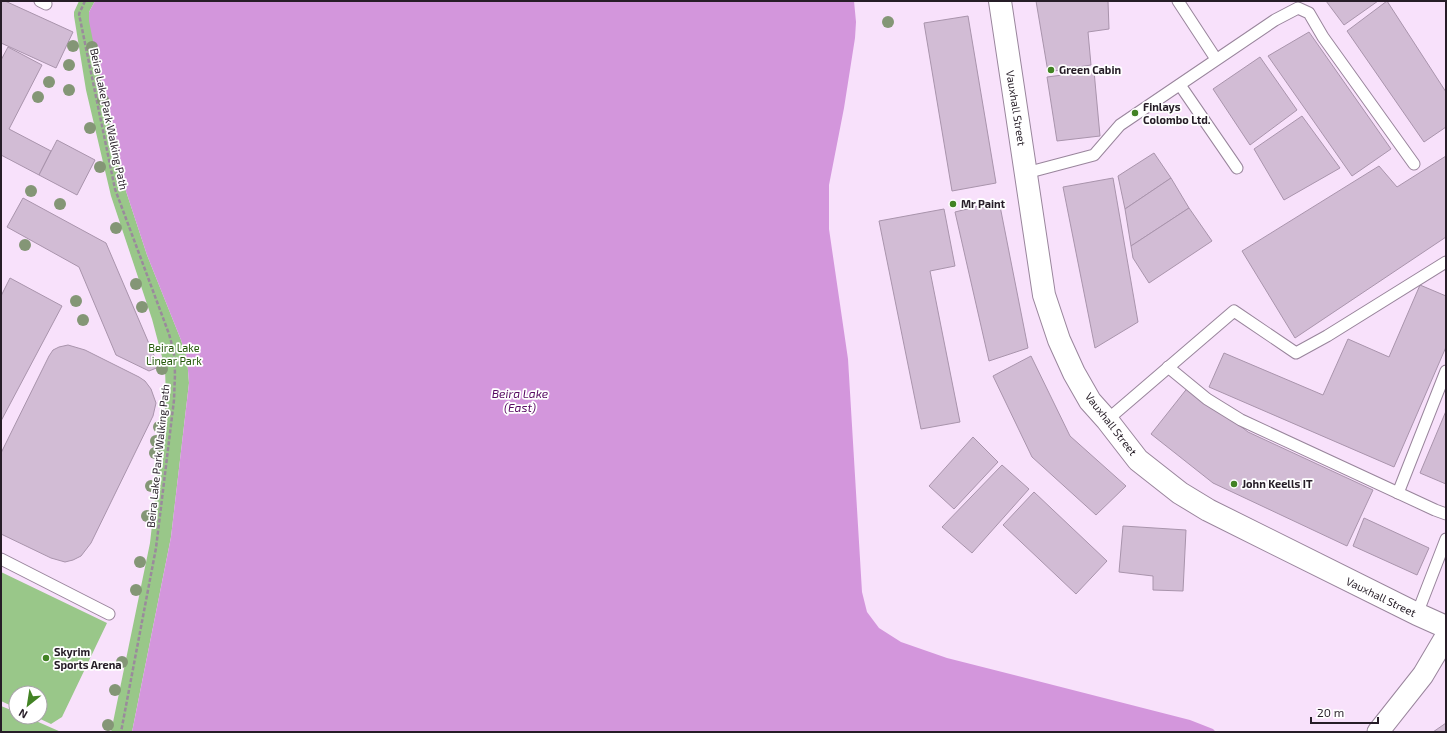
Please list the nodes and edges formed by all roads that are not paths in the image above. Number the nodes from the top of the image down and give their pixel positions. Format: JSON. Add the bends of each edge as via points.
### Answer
{"nodes":[{"id":1,"x":1000,"y":1,"type":"edge"},
{"id":2,"x":1178,"y":1,"type":"edge"},
{"id":3,"x":1216,"y":59,"type":"junction"},
{"id":4,"x":1180,"y":85,"type":"junction"},
{"id":5,"x":1414,"y":164,"type":"dead end"},
{"id":6,"x":1237,"y":168,"type":"dead end"},
{"id":7,"x":1026,"y":173,"type":"junction"},
{"id":8,"x":1446,"y":262,"type":"edge"},
{"id":9,"x":1168,"y":367,"type":"junction"},
{"id":10,"x":1446,"y":371,"type":"edge"},
{"id":11,"x":1107,"y":420,"type":"junction"},
{"id":12,"x":1398,"y":493,"type":"junction"},
{"id":13,"x":1446,"y":514,"type":"edge"},
{"id":14,"x":1446,"y":539,"type":"edge"},
{"id":15,"x":1,"y":559,"type":"edge"},
{"id":16,"x":109,"y":614,"type":"dead end"},
{"id":17,"x":1416,"y":614,"type":"junction"},
{"id":18,"x":1446,"y":627,"type":"edge"},
{"id":19,"x":1446,"y":636,"type":"edge"},
{"id":20,"x":1378,"y":732,"type":"edge"}],
"edges":[{"from":1,"to":7,"type":"street","name":"Vauxhall Street"},
{"from":2,"to":3,"type":"lane"},
{"from":3,"to":4,"type":"lane"},
{"from":3,"to":5,"type":"lane","via":[[1298,8],[1309,14]]},
{"from":4,"to":6,"type":"lane"},
{"from":4,"to":7,"type":"lane","via":[[1120,125],[1094,154]]},
{"from":7,"to":11,"type":"street","name":"Vauxhall Street","via":[[1044,295],[1059,340],[1074,373],[1090,401]]},
{"from":8,"to":9,"type":"lane","via":[[1296,353],[1234,310]]},
{"from":9,"to":11,"type":"lane"},
{"from":9,"to":12,"type":"lane","via":[[1207,399],[1241,420]]},
{"from":10,"to":12,"type":"lane"},
{"from":11,"to":17,"type":"street","name":"Vauxhall Street","via":[[1138,460],[1180,493],[1208,510]]},
{"from":12,"to":13,"type":"lane"},
{"from":14,"to":17,"type":"lane"},
{"from":15,"to":16,"type":"lane"},
{"from":17,"to":18,"type":"street","name":"Vauxhall Street"},
{"from":19,"to":20,"type":"street","via":[[1423,675]]}]}
